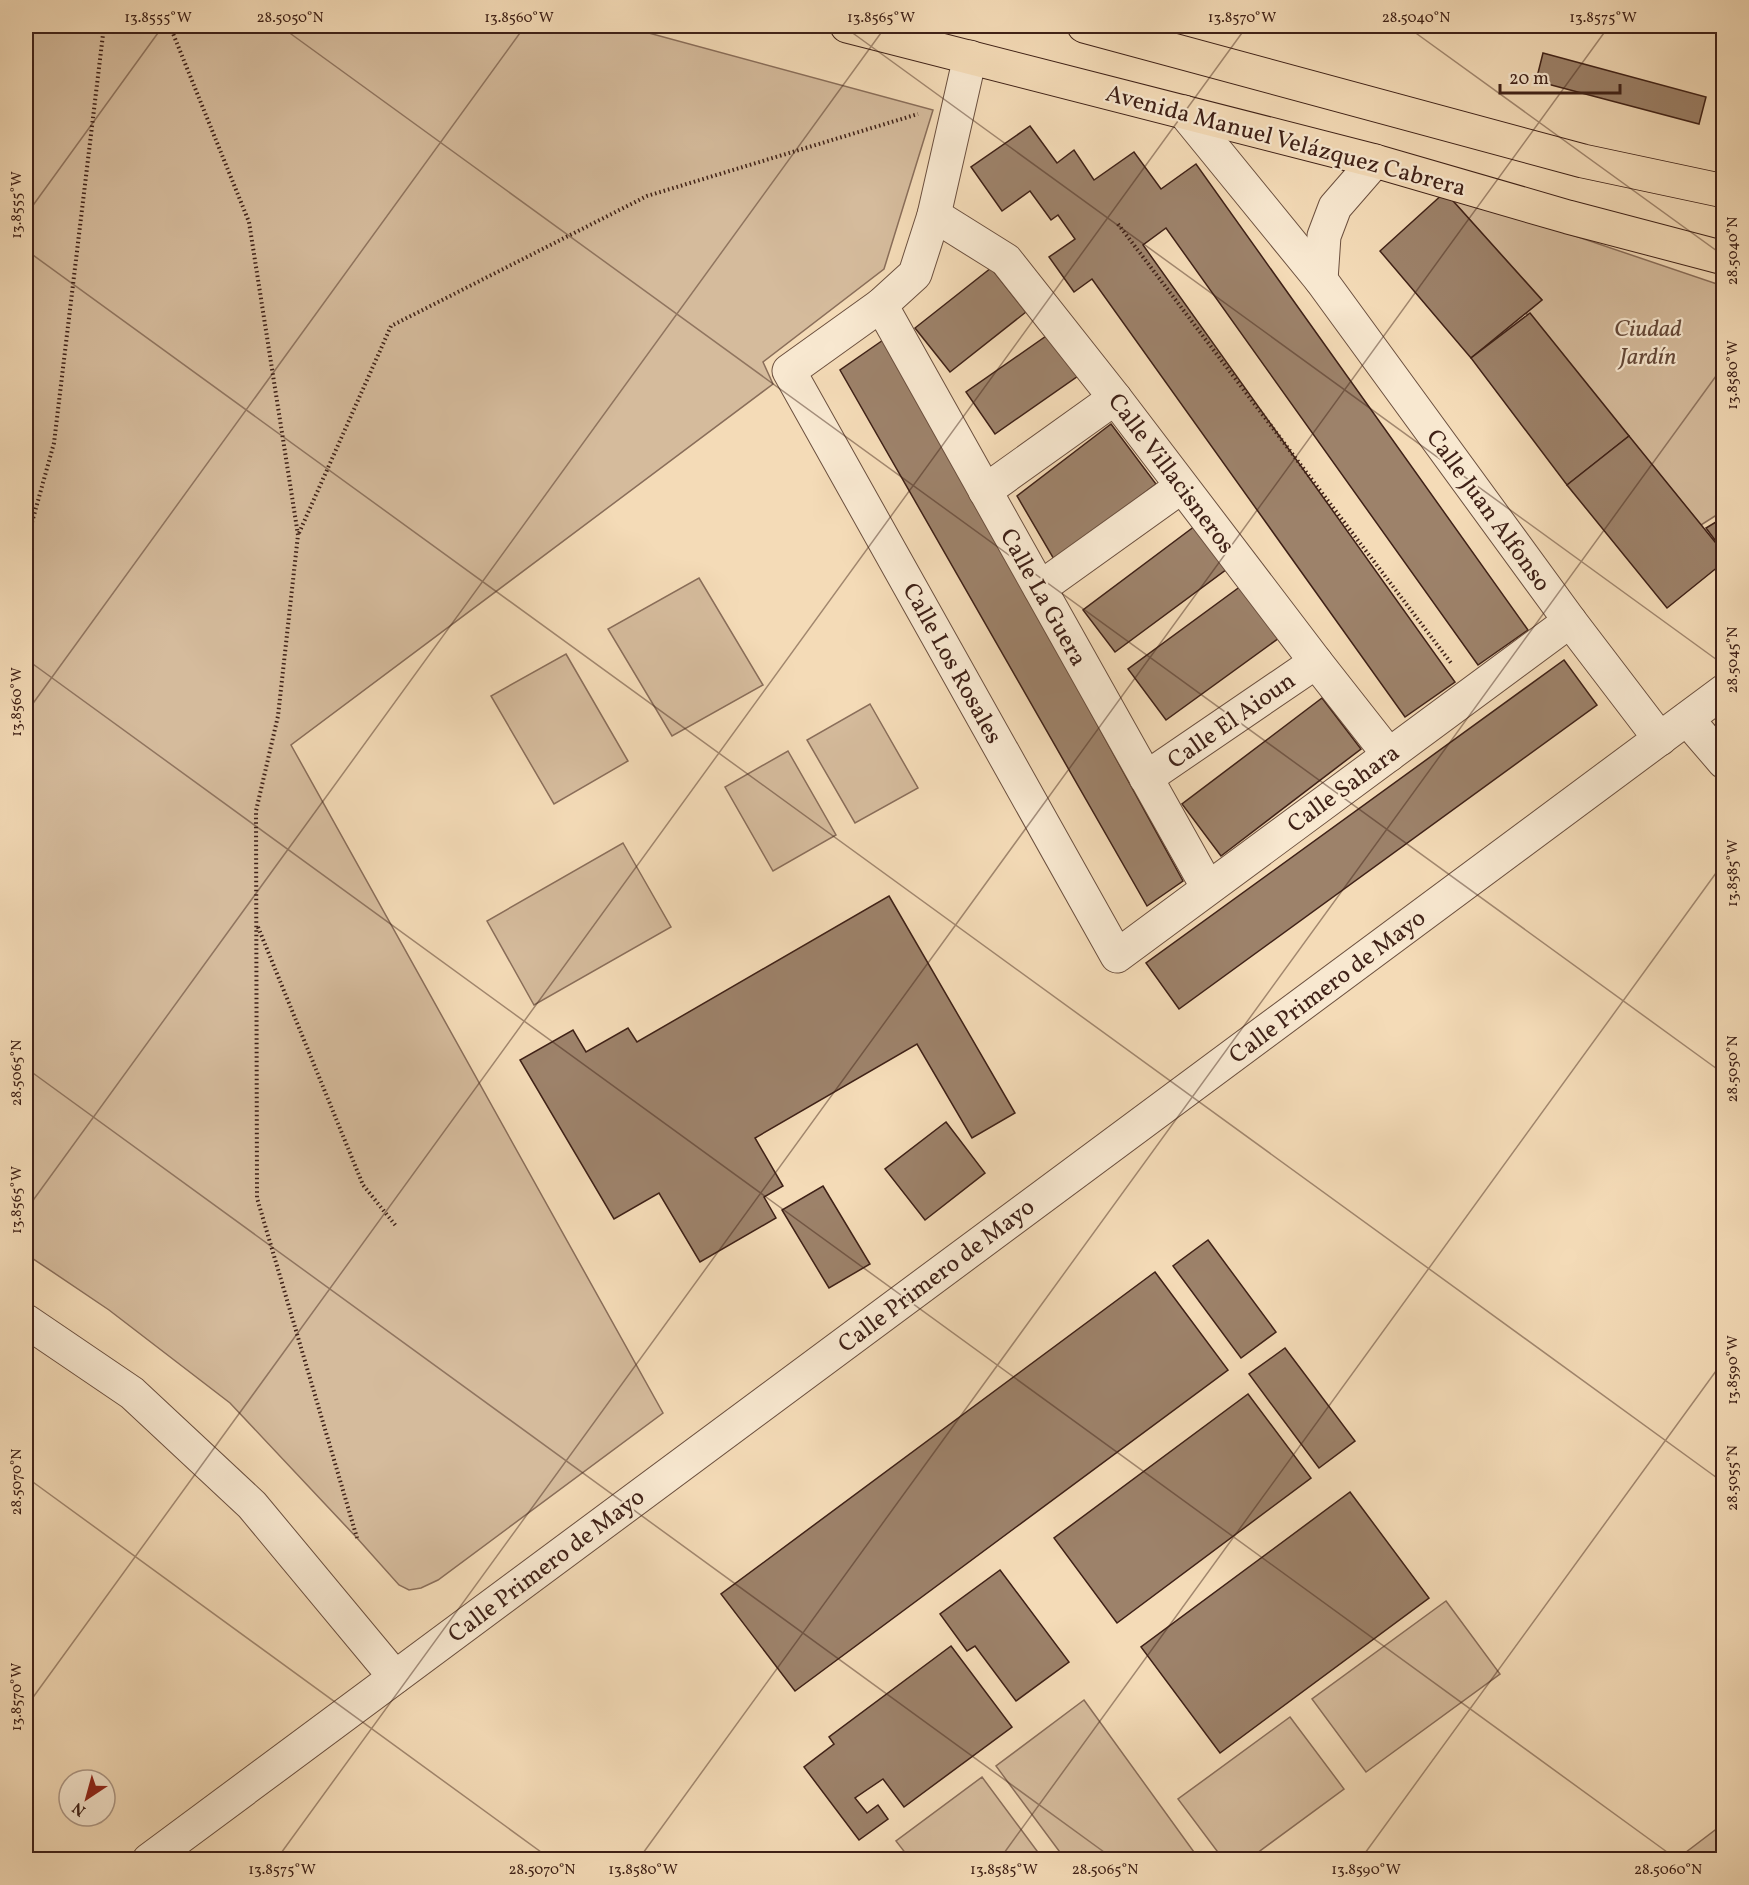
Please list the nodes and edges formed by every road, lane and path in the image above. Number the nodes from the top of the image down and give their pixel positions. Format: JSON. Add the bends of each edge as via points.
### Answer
{"nodes":[{"id":1,"x":104,"y":26,"type":"edge"},
{"id":2,"x":170,"y":26,"type":"edge"},
{"id":3,"x":847,"y":26,"type":"edge"},
{"id":4,"x":1084,"y":26,"type":"edge"},
{"id":5,"x":970,"y":57,"type":"junction"},
{"id":6,"x":1184,"y":112,"type":"junction"},
{"id":7,"x":921,"y":113,"type":"dead end"},
{"id":8,"x":1375,"y":161,"type":"junction"},
{"id":9,"x":1724,"y":191,"type":"edge"},
{"id":10,"x":934,"y":215,"type":"junction"},
{"id":11,"x":1118,"y":224,"type":"dead end"},
{"id":12,"x":1724,"y":258,"type":"edge"},
{"id":13,"x":1321,"y":280,"type":"junction"},
{"id":14,"x":880,"y":305,"type":"junction"},
{"id":15,"x":1115,"y":398,"type":"junction"},
{"id":16,"x":1181,"y":486,"type":"junction"},
{"id":17,"x":985,"y":491,"type":"junction"},
{"id":18,"x":298,"y":535,"type":"junction"},
{"id":19,"x":26,"y":544,"type":"edge"},
{"id":20,"x":1040,"y":588,"type":"junction"},
{"id":21,"x":1570,"y":621,"type":"junction"},
{"id":22,"x":1316,"y":662,"type":"junction"},
{"id":23,"x":1724,"y":691,"type":"edge"},
{"id":24,"x":1473,"y":692,"type":"junction"},
{"id":25,"x":1687,"y":719,"type":"junction"},
{"id":26,"x":1660,"y":739,"type":"junction"},
{"id":27,"x":1389,"y":754,"type":"junction"},
{"id":28,"x":1724,"y":762,"type":"edge"},
{"id":29,"x":1146,"y":778,"type":"junction"},
{"id":30,"x":1208,"y":888,"type":"junction"},
{"id":31,"x":256,"y":924,"type":"junction"},
{"id":32,"x":1117,"y":956,"type":"joint"},
{"id":33,"x":396,"y":1226,"type":"dead end"},
{"id":34,"x":26,"y":1321,"type":"edge"},
{"id":35,"x":357,"y":1538,"type":"dead end"},
{"id":36,"x":395,"y":1677,"type":"junction"},
{"id":37,"x":149,"y":1860,"type":"edge"}],
"edges":[{"from":1,"to":19,"type":"path","via":[[54,443]]},
{"from":2,"to":18,"type":"path","via":[[249,222]]},
{"from":3,"to":5,"type":"main road","name":"Avenida Manuel Velázquez Cabrera"},
{"from":4,"to":9,"type":"main road","via":[[1583,161]]},
{"from":5,"to":6,"type":"main road","name":"Avenida Manuel Velázquez Cabrera"},
{"from":5,"to":10,"type":"street"},
{"from":6,"to":8,"type":"main road","name":"Avenida Manuel Velázquez Cabrera"},
{"from":6,"to":13,"type":"street","name":"Calle Juan Alfonso"},
{"from":7,"to":18,"type":"path","via":[[647,196],[391,326]]},
{"from":8,"to":12,"type":"main road","name":"Avenida Manuel Velázquez Cabrera"},
{"from":8,"to":13,"type":"street","via":[[1335,207],[1324,236]]},
{"from":10,"to":14,"type":"street","via":[[915,274]]},
{"from":10,"to":15,"type":"street","name":"Calle Villacisneros","via":[[1006,260]]},
{"from":11,"to":24,"type":"path"},
{"from":13,"to":21,"type":"street","name":"Calle Juan Alfonso"},
{"from":14,"to":17,"type":"street","name":"Calle La Guera"},
{"from":14,"to":32,"type":"street","name":"Calle Los Rosales","via":[[789,371]]},
{"from":15,"to":16,"type":"street","name":"Calle Villacisneros"},
{"from":15,"to":17,"type":"street"},
{"from":16,"to":20,"type":"street"},
{"from":16,"to":22,"type":"street","name":"Calle Villacisneros"},
{"from":17,"to":20,"type":"street","name":"Calle La Guera"},
{"from":18,"to":31,"type":"path","via":[[278,716],[256,811]]},
{"from":20,"to":29,"type":"street","name":"Calle La Guera"},
{"from":21,"to":24,"type":"street","name":"Calle Sahara"},
{"from":21,"to":26,"type":"street","name":"Calle Juan Alfonso"},
{"from":22,"to":27,"type":"street","name":"Calle Villacisneros"},
{"from":22,"to":29,"type":"street","name":"Calle El Aioun"},
{"from":23,"to":25,"type":"street","name":"Calle Primero de Mayo"},
{"from":24,"to":27,"type":"street","name":"Calle Sahara"},
{"from":25,"to":26,"type":"street","name":"Calle Primero de Mayo"},
{"from":25,"to":28,"type":"street"},
{"from":26,"to":36,"type":"street","name":"Calle Primero de Mayo"},
{"from":27,"to":30,"type":"street","name":"Calle Sahara"},
{"from":29,"to":30,"type":"street","name":"Calle La Guera"},
{"from":30,"to":32,"type":"street","name":"Calle Sahara"},
{"from":31,"to":33,"type":"path","via":[[363,1185]]},
{"from":31,"to":35,"type":"path","via":[[257,1198]]},
{"from":34,"to":36,"type":"street","via":[[132,1393],[252,1505]]},
{"from":36,"to":37,"type":"street","name":"Calle Primero de Mayo"}]}
